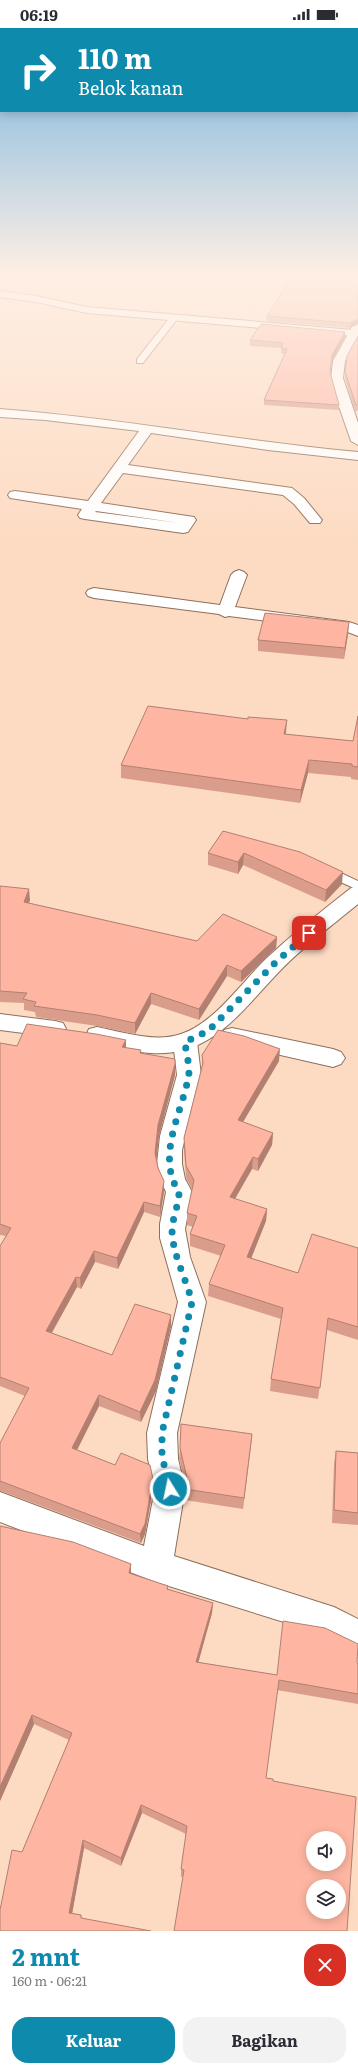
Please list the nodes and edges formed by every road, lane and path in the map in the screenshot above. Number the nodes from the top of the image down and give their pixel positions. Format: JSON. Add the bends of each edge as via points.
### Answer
{"nodes":[{"id":1,"x":339,"y":364,"type":"edge"},
{"id":2,"x":0,"y":413,"type":"edge"},
{"id":3,"x":147,"y":429,"type":"junction"},
{"id":4,"x":358,"y":440,"type":"edge"},
{"id":5,"x":342,"y":454,"type":"junction"},
{"id":6,"x":358,"y":456,"type":"edge"},
{"id":7,"x":119,"y":468,"type":"junction"},
{"id":8,"x":358,"y":468,"type":"edge"},
{"id":9,"x":15,"y":495,"type":"dead end"},
{"id":10,"x":92,"y":506,"type":"junction"},
{"id":11,"x":315,"y":520,"type":"dead end"},
{"id":12,"x":239,"y":575,"type":"dead end"},
{"id":13,"x":94,"y":593,"type":"dead end"},
{"id":14,"x":224,"y":612,"type":"junction"},
{"id":15,"x":358,"y":631,"type":"edge"},
{"id":16,"x":318,"y":866,"type":"edge"},
{"id":17,"x":358,"y":886,"type":"edge"},
{"id":18,"x":358,"y":893,"type":"edge"},
{"id":19,"x":0,"y":1022,"type":"edge"},
{"id":20,"x":196,"y":1036,"type":"junction"},
{"id":21,"x":333,"y":1058,"type":"dead end"},
{"id":22,"x":0,"y":1507,"type":"edge"},
{"id":23,"x":156,"y":1566,"type":"junction"},
{"id":24,"x":358,"y":1638,"type":"edge"}],
"edges":[{"from":1,"to":4,"type":"street","via":[[337,378],[340,392]]},
{"from":2,"to":3,"type":"street"},
{"from":3,"to":5,"type":"street"},
{"from":3,"to":7,"type":"street"},
{"from":5,"to":6,"type":"street"},
{"from":5,"to":8,"type":"street"},
{"from":7,"to":10,"type":"street"},
{"from":7,"to":11,"type":"street","via":[[287,491]]},
{"from":9,"to":10,"type":"street"},
{"from":10,"to":10,"type":"street","via":[[174,518],[188,520],[183,529],[85,516]]},
{"from":12,"to":14,"type":"street"},
{"from":13,"to":14,"type":"street"},
{"from":14,"to":15,"type":"street","via":[[342,626]]},
{"from":16,"to":17,"type":"lane"},
{"from":18,"to":20,"type":"street","via":[[276,962]]},
{"from":19,"to":20,"type":"street","via":[[97,1035],[138,1044],[163,1044]]},
{"from":20,"to":21,"type":"street"},
{"from":20,"to":23,"type":"street","via":[[189,1078],[171,1140],[170,1156],[174,1185],[179,1192],[172,1229],[176,1255],[192,1302],[162,1433],[162,1459],[170,1489]]},
{"from":22,"to":23,"type":"street"},
{"from":23,"to":24,"type":"street","via":[[323,1618]]}]}
